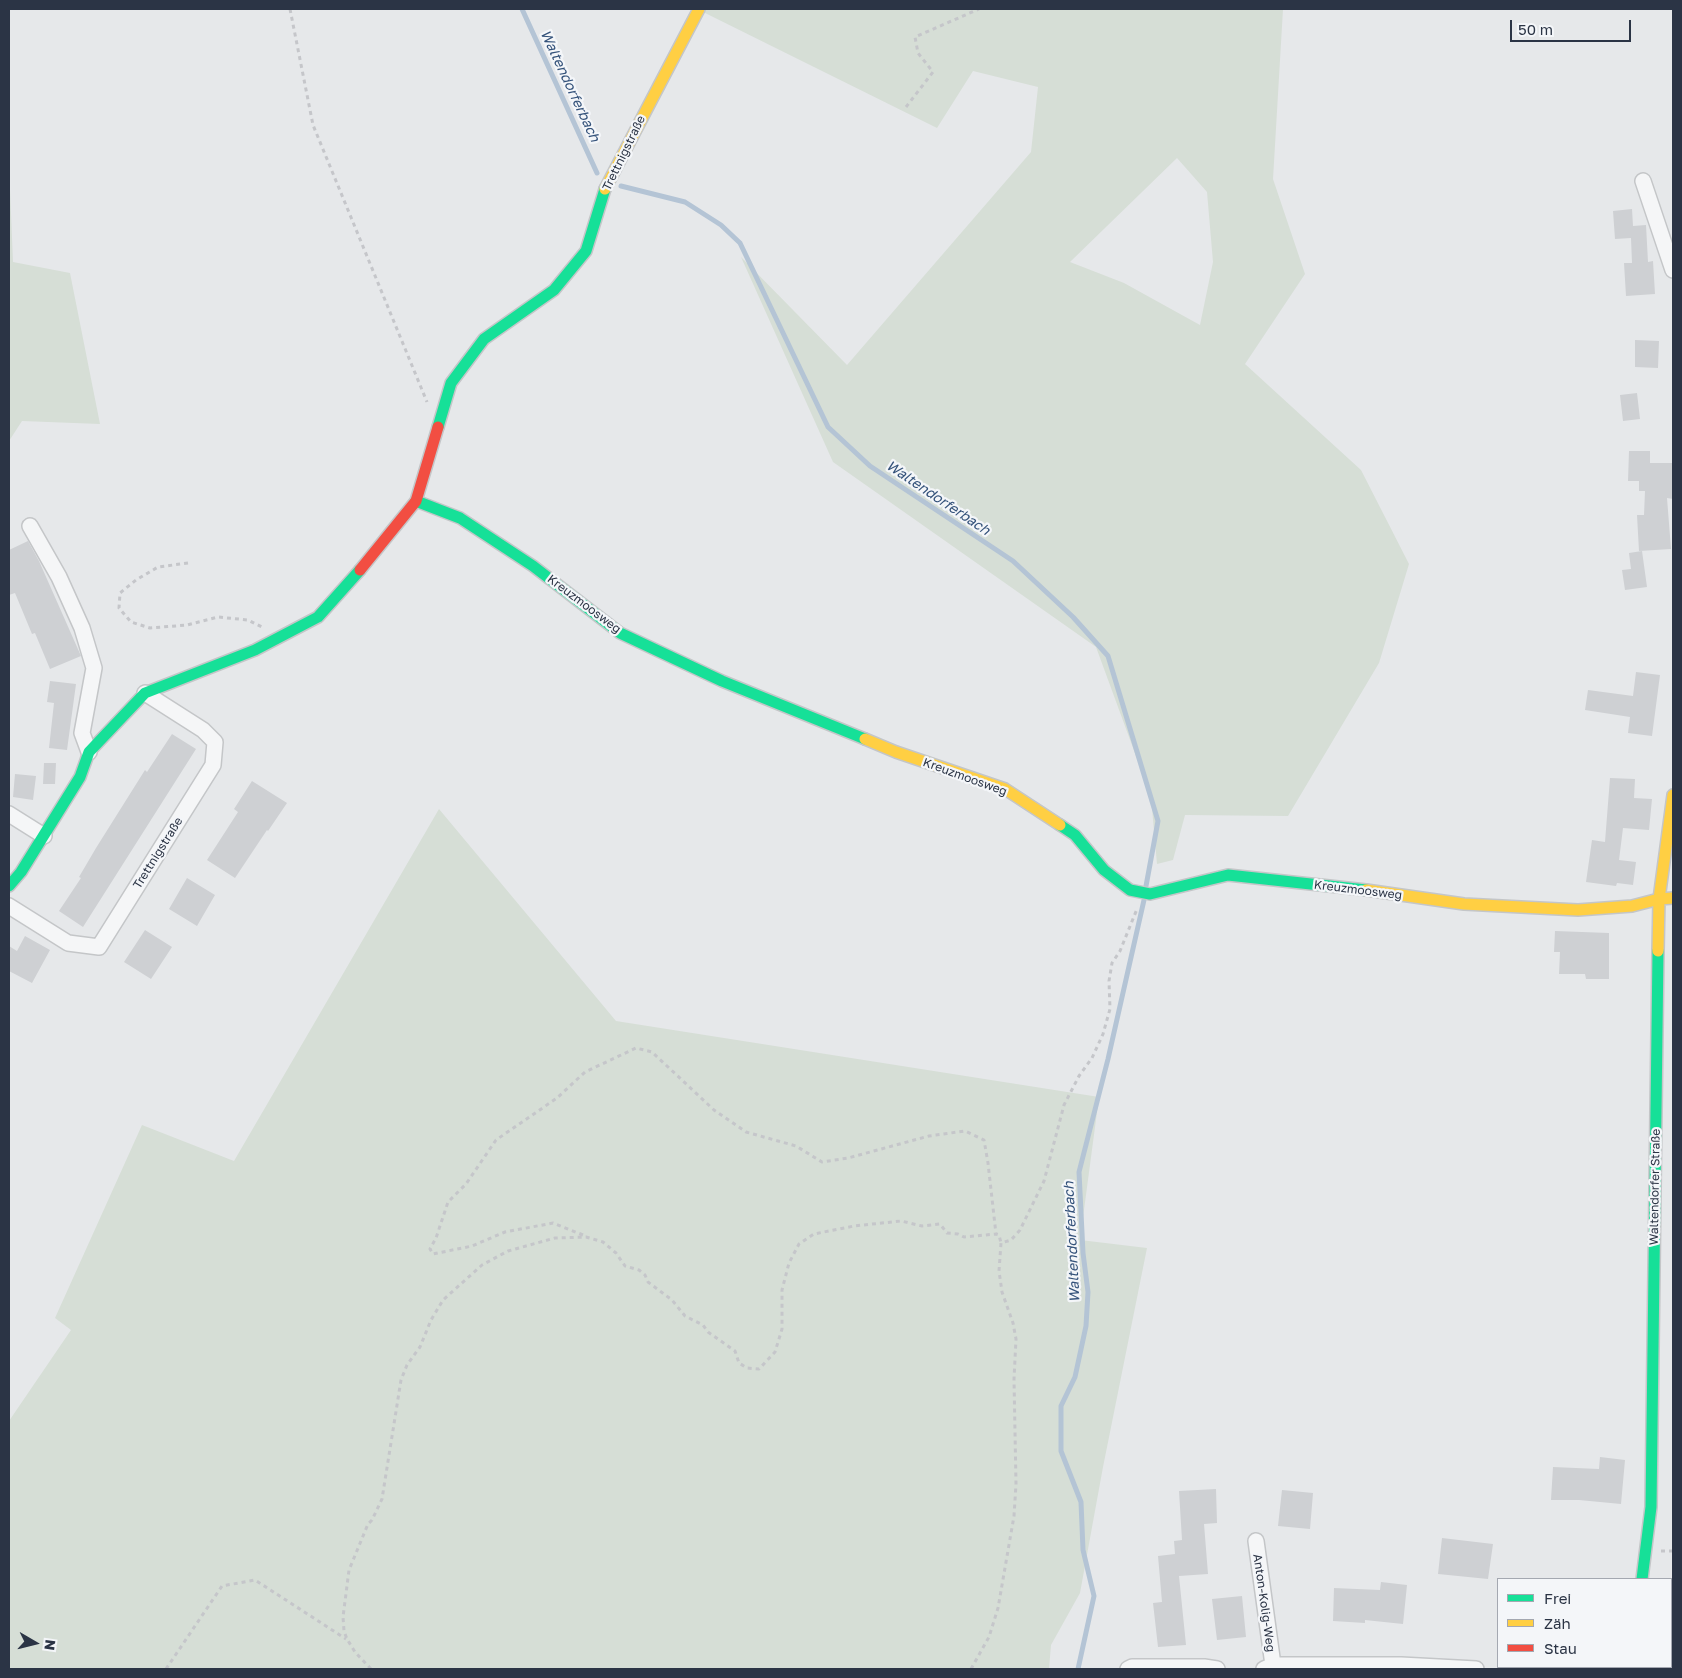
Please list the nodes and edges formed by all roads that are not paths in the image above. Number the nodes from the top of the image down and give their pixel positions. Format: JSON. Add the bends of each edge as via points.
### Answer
{"nodes":[{"id":1,"x":699,"y":9,"type":"edge"},
{"id":2,"x":1643,"y":181,"type":"dead end"},
{"id":3,"x":1673,"y":270,"type":"edge"},
{"id":4,"x":416,"y":501,"type":"junction"},
{"id":5,"x":30,"y":526,"type":"dead end"},
{"id":6,"x":144,"y":693,"type":"junction"},
{"id":7,"x":89,"y":752,"type":"junction"},
{"id":8,"x":1673,"y":795,"type":"edge"},
{"id":9,"x":9,"y":814,"type":"edge"},
{"id":10,"x":44,"y":836,"type":"junction"},
{"id":11,"x":9,"y":886,"type":"edge"},
{"id":12,"x":1673,"y":898,"type":"edge"},
{"id":13,"x":1659,"y":899,"type":"junction"},
{"id":14,"x":9,"y":906,"type":"edge"},
{"id":15,"x":1256,"y":1541,"type":"dead end"},
{"id":16,"x":1642,"y":1578,"type":"edge"},
{"id":17,"x":1268,"y":1667,"type":"edge"},
{"id":18,"x":1401,"y":1667,"type":"edge"},
{"id":19,"x":1128,"y":1669,"type":"edge"},
{"id":20,"x":1217,"y":1669,"type":"edge"},
{"id":21,"x":1476,"y":1669,"type":"edge"}],
"edges":[{"from":1,"to":4,"type":"street","name":"Trettnigstraße","via":[[606,187],[586,251],[554,290],[484,339],[451,383]]},
{"from":2,"to":3,"type":"street"},
{"from":4,"to":6,"type":"street","name":"Trettnigstraße","via":[[318,617],[255,650]]},
{"from":4,"to":13,"type":"street","name":"Kreuzmoosweg","via":[[460,518],[534,566],[620,633],[722,681],[896,752],[1005,789],[1075,835],[1104,870],[1130,890],[1150,894],[1228,875],[1464,904],[1578,910],[1632,906]]},
{"from":5,"to":7,"type":"street","via":[[60,577],[82,628],[94,668],[82,733]]},
{"from":6,"to":7,"type":"street","name":"Trettnigstraße"},
{"from":6,"to":14,"type":"street","name":"Trettnigstraße","via":[[203,730],[214,742],[213,765],[99,947],[68,943]]},
{"from":7,"to":10,"type":"street","name":"Trettnigstraße","via":[[80,777]]},
{"from":8,"to":13,"type":"street","name":"Waltendorfer Straße"},
{"from":9,"to":10,"type":"street"},
{"from":10,"to":11,"type":"street","name":"Trettnigstraße"},
{"from":12,"to":13,"type":"street","name":"Kreuzmoosweg"},
{"from":13,"to":16,"type":"street","name":"Waltendorfer Straße","via":[[1651,1506]]},
{"from":15,"to":17,"type":"street","name":"Anton-Kolig-Weg"},
{"from":17,"to":18,"type":"street"},
{"from":18,"to":21,"type":"street"},
{"from":19,"to":20,"type":"street"}]}
